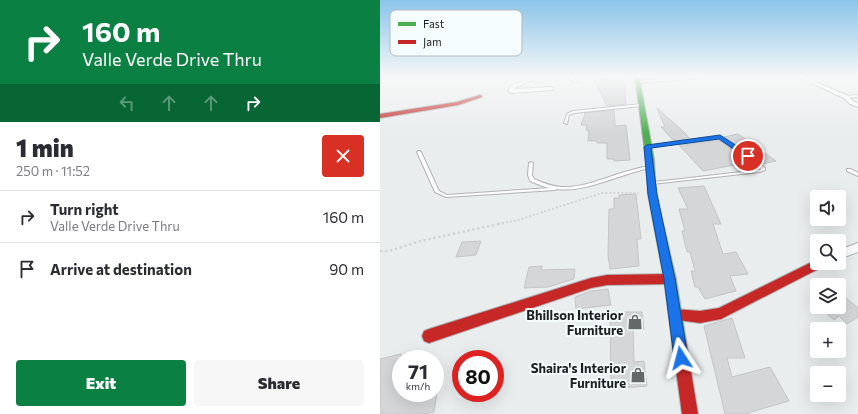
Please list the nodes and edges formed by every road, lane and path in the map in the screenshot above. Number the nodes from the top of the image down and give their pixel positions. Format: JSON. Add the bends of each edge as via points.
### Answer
{"nodes":[{"id":1,"x":640,"y":95,"type":"edge"},
{"id":2,"x":842,"y":95,"type":"edge"},
{"id":3,"x":480,"y":96,"type":"dead end"},
{"id":4,"x":858,"y":96,"type":"edge"},
{"id":5,"x":846,"y":97,"type":"junction"},
{"id":6,"x":641,"y":105,"type":"junction"},
{"id":7,"x":858,"y":105,"type":"edge"},
{"id":8,"x":380,"y":116,"type":"edge"},
{"id":9,"x":566,"y":123,"type":"dead end"},
{"id":10,"x":647,"y":147,"type":"junction"},
{"id":11,"x":419,"y":152,"type":"dead end"},
{"id":12,"x":531,"y":163,"type":"dead end"},
{"id":13,"x":650,"y":166,"type":"junction"},
{"id":14,"x":849,"y":170,"type":"dead end"},
{"id":15,"x":858,"y":175,"type":"edge"},
{"id":16,"x":652,"y":184,"type":"junction"},
{"id":17,"x":555,"y":189,"type":"junction"},
{"id":18,"x":652,"y":194,"type":"junction"},
{"id":19,"x":858,"y":247,"type":"edge"},
{"id":20,"x":380,"y":251,"type":"edge"},
{"id":21,"x":846,"y":251,"type":"edge"},
{"id":22,"x":810,"y":268,"type":"edge"},
{"id":23,"x":670,"y":279,"type":"junction"},
{"id":24,"x":675,"y":315,"type":"junction"},
{"id":25,"x":429,"y":336,"type":"dead end"},
{"id":26,"x":690,"y":414,"type":"edge"}],
"edges":[{"from":1,"to":6,"type":"main road"},
{"from":2,"to":5,"type":"street"},
{"from":3,"to":8,"type":"main road","via":[[458,103]]},
{"from":4,"to":5,"type":"lane"},
{"from":5,"to":7,"type":"street"},
{"from":6,"to":9,"type":"lane","via":[[573,112],[568,115]]},
{"from":6,"to":10,"type":"main road"},
{"from":10,"to":13,"type":"main road"},
{"from":10,"to":16,"type":"lane","via":[[720,137],[764,168]]},
{"from":11,"to":17,"type":"lane","via":[[437,192],[446,196]]},
{"from":12,"to":17,"type":"lane","via":[[532,180]]},
{"from":13,"to":16,"type":"main road"},
{"from":13,"to":17,"type":"lane","via":[[629,170],[595,183]]},
{"from":14,"to":15,"type":"lane"},
{"from":16,"to":18,"type":"main road"},
{"from":18,"to":20,"type":"path","via":[[602,193],[518,220]]},
{"from":18,"to":23,"type":"main road"},
{"from":19,"to":21,"type":"street"},
{"from":22,"to":24,"type":"main road","via":[[721,313],[700,316]]},
{"from":23,"to":24,"type":"main road"},
{"from":23,"to":25,"type":"main road","via":[[607,280],[592,283]]},
{"from":24,"to":26,"type":"main road"}]}
